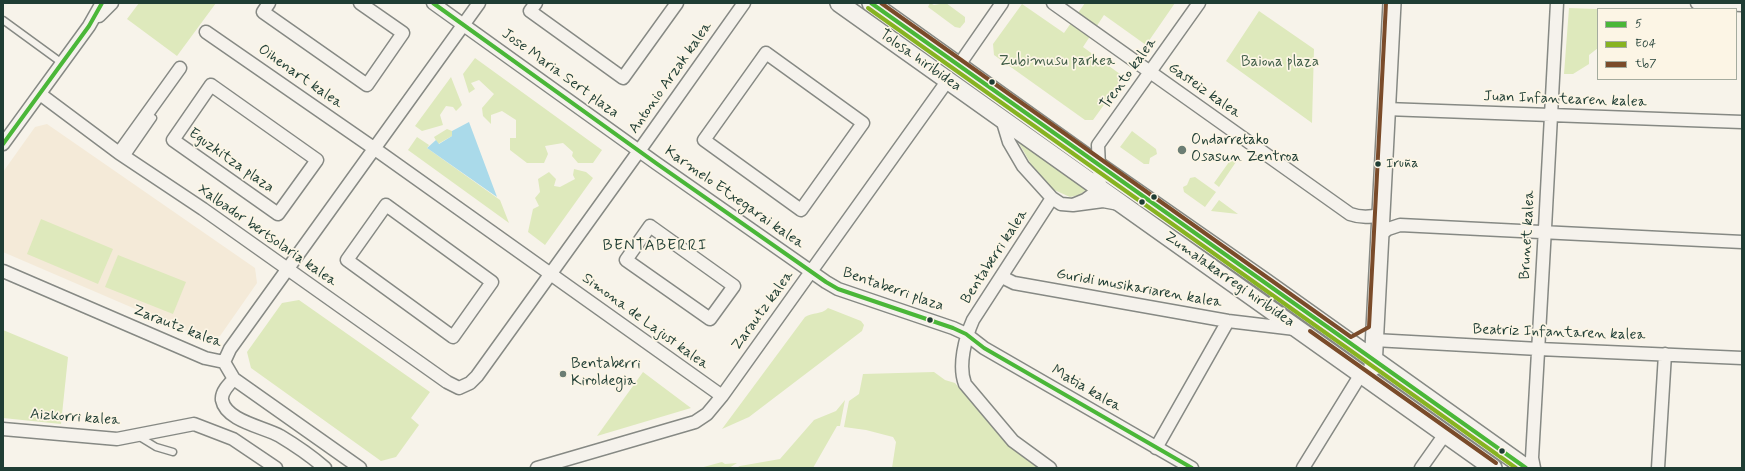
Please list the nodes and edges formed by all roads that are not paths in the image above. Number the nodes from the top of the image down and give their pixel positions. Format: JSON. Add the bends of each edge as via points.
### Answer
{"nodes":[{"id":1,"x":102,"y":3,"type":"edge"},
{"id":2,"x":112,"y":3,"type":"edge"},
{"id":3,"x":269,"y":3,"type":"edge"},
{"id":4,"x":360,"y":3,"type":"edge"},
{"id":5,"x":434,"y":3,"type":"edge"},
{"id":6,"x":479,"y":3,"type":"edge"},
{"id":7,"x":536,"y":3,"type":"edge"},
{"id":8,"x":677,"y":3,"type":"edge"},
{"id":9,"x":744,"y":3,"type":"edge"},
{"id":10,"x":839,"y":3,"type":"edge"},
{"id":11,"x":871,"y":3,"type":"edge"},
{"id":12,"x":1002,"y":3,"type":"edge"},
{"id":13,"x":1053,"y":3,"type":"edge"},
{"id":14,"x":1199,"y":3,"type":"edge"},
{"id":15,"x":1392,"y":3,"type":"edge"},
{"id":16,"x":1557,"y":3,"type":"edge"},
{"id":17,"x":1697,"y":3,"type":"edge"},
{"id":18,"x":1742,"y":5,"type":"edge"},
{"id":19,"x":3,"y":20,"type":"edge"},
{"id":20,"x":464,"y":25,"type":"junction"},
{"id":21,"x":89,"y":26,"type":"junction"},
{"id":22,"x":206,"y":32,"type":"dead end"},
{"id":23,"x":766,"y":53,"type":"joint"},
{"id":24,"x":62,"y":63,"type":"junction"},
{"id":25,"x":959,"y":65,"type":"junction"},
{"id":26,"x":180,"y":68,"type":"dead end"},
{"id":27,"x":1149,"y":72,"type":"junction"},
{"id":28,"x":948,"y":80,"type":"junction"},
{"id":29,"x":40,"y":94,"type":"junction"},
{"id":30,"x":1386,"y":109,"type":"junction"},
{"id":31,"x":1550,"y":115,"type":"junction"},
{"id":32,"x":153,"y":118,"type":"dead end"},
{"id":33,"x":1002,"y":119,"type":"junction"},
{"id":34,"x":1742,"y":122,"type":"edge"},
{"id":35,"x":3,"y":144,"type":"edge"},
{"id":36,"x":375,"y":149,"type":"junction"},
{"id":37,"x":639,"y":151,"type":"junction"},
{"id":38,"x":122,"y":155,"type":"junction"},
{"id":39,"x":317,"y":160,"type":"joint"},
{"id":40,"x":1100,"y":167,"type":"junction"},
{"id":41,"x":1081,"y":176,"type":"joint"},
{"id":42,"x":1100,"y":189,"type":"junction"},
{"id":43,"x":1052,"y":198,"type":"junction"},
{"id":44,"x":1073,"y":205,"type":"junction"},
{"id":45,"x":1123,"y":205,"type":"junction"},
{"id":46,"x":1381,"y":215,"type":"junction"},
{"id":47,"x":650,"y":226,"type":"joint"},
{"id":48,"x":1544,"y":233,"type":"junction"},
{"id":49,"x":1380,"y":235,"type":"junction"},
{"id":50,"x":1742,"y":242,"type":"edge"},
{"id":51,"x":288,"y":270,"type":"junction"},
{"id":52,"x":3,"y":271,"type":"edge"},
{"id":53,"x":811,"y":272,"type":"junction"},
{"id":54,"x":550,"y":273,"type":"junction"},
{"id":55,"x":1003,"y":274,"type":"junction"},
{"id":56,"x":492,"y":282,"type":"joint"},
{"id":57,"x":1228,"y":321,"type":"junction"},
{"id":58,"x":1297,"y":329,"type":"junction"},
{"id":59,"x":966,"y":334,"type":"junction"},
{"id":60,"x":1375,"y":336,"type":"junction"},
{"id":61,"x":1351,"y":344,"type":"junction"},
{"id":62,"x":1539,"y":349,"type":"junction"},
{"id":63,"x":1665,"y":354,"type":"junction"},
{"id":64,"x":1742,"y":358,"type":"edge"},
{"id":65,"x":1373,"y":359,"type":"junction"},
{"id":66,"x":224,"y":362,"type":"junction"},
{"id":67,"x":1366,"y":378,"type":"junction"},
{"id":68,"x":234,"y":379,"type":"junction"},
{"id":69,"x":722,"y":396,"type":"junction"},
{"id":70,"x":3,"y":429,"type":"edge"},
{"id":71,"x":1445,"y":434,"type":"junction"},
{"id":72,"x":138,"y":436,"type":"junction"},
{"id":73,"x":1156,"y":448,"type":"junction"},
{"id":74,"x":173,"y":452,"type":"dead end"},
{"id":75,"x":276,"y":468,"type":"edge"},
{"id":76,"x":325,"y":468,"type":"edge"},
{"id":77,"x":360,"y":468,"type":"edge"},
{"id":78,"x":537,"y":468,"type":"edge"},
{"id":79,"x":1050,"y":468,"type":"edge"},
{"id":80,"x":1192,"y":468,"type":"edge"},
{"id":81,"x":1303,"y":468,"type":"edge"},
{"id":82,"x":1421,"y":468,"type":"edge"},
{"id":83,"x":1493,"y":468,"type":"edge"},
{"id":84,"x":1526,"y":468,"type":"edge"},
{"id":85,"x":1534,"y":468,"type":"edge"},
{"id":86,"x":1658,"y":468,"type":"edge"}],
"edges":[{"from":1,"to":21,"type":"street"},
{"from":2,"to":21,"type":"street"},
{"from":3,"to":4,"type":"street","via":[[263,12],[367,85],[403,33]]},
{"from":5,"to":20,"type":"street","name":"Jose Maria Sert plaza"},
{"from":6,"to":20,"type":"street"},
{"from":7,"to":8,"type":"street","via":[[530,12],[623,78]]},
{"from":9,"to":37,"type":"street","name":"Antonio Arzak kalea"},
{"from":10,"to":28,"type":"main road","name":"Tolosa hiribidea"},
{"from":11,"to":25,"type":"main road","name":"Tolosa hiribidea"},
{"from":12,"to":25,"type":"street"},
{"from":13,"to":27,"type":"street","name":"Gasteiz kalea"},
{"from":14,"to":27,"type":"street","name":"Trento kalea"},
{"from":15,"to":30,"type":"main road"},
{"from":16,"to":31,"type":"street","name":"Brunet kalea"},
{"from":17,"to":18,"type":"street"},
{"from":19,"to":24,"type":"lane"},
{"from":20,"to":36,"type":"street"},
{"from":20,"to":37,"type":"street","name":"Jose Maria Sert plaza"},
{"from":21,"to":24,"type":"street"},
{"from":22,"to":36,"type":"street","name":"Oihenart kalea"},
{"from":23,"to":23,"type":"street","via":[[864,123],[801,210],[704,140]]},
{"from":24,"to":29,"type":"street"},
{"from":25,"to":40,"type":"main road","name":"Tolosa hiribidea"},
{"from":26,"to":38,"type":"street"},
{"from":27,"to":40,"type":"street","name":"Trento kalea","via":[[1098,145]]},
{"from":27,"to":46,"type":"street","name":"Gasteiz kalea","via":[[1350,214],[1368,218]]},
{"from":28,"to":33,"type":"main road","name":"Tolosa hiribidea"},
{"from":28,"to":53,"type":"street","name":"Zarautz kalea"},
{"from":29,"to":35,"type":"street"},
{"from":29,"to":38,"type":"street","name":"Xalbador bertsolaria kalea"},
{"from":30,"to":31,"type":"street","name":"Juan Infantearen kalea"},
{"from":30,"to":46,"type":"main road"},
{"from":31,"to":34,"type":"street","name":"Juan Infantearen kalea"},
{"from":31,"to":48,"type":"street","name":"Brunet kalea"},
{"from":32,"to":38,"type":"lane"},
{"from":33,"to":41,"type":"main road","name":"Tolosa hiribidea"},
{"from":33,"to":43,"type":"street","via":[[1009,142],[1023,166]]},
{"from":36,"to":51,"type":"street"},
{"from":36,"to":54,"type":"street"},
{"from":37,"to":53,"type":"street","name":"Karmelo Etxegarai kalea"},
{"from":37,"to":54,"type":"street"},
{"from":38,"to":51,"type":"street","name":"Xalbador bertsolaria kalea"},
{"from":39,"to":39,"type":"street","name":"Eguzkitza plaza","via":[[278,214],[173,140],[211,85]]},
{"from":40,"to":42,"type":"street","name":"Trento kalea"},
{"from":40,"to":61,"type":"main road","name":"Zumalakarregi hiribidea"},
{"from":41,"to":42,"type":"main road","name":"Zumalakarregi hiribidea"},
{"from":42,"to":44,"type":"street"},
{"from":42,"to":45,"type":"main road","name":"Zumalakarregi hiribidea"},
{"from":43,"to":44,"type":"street","via":[[1061,204]]},
{"from":43,"to":55,"type":"street","name":"Bentaberri kalea"},
{"from":44,"to":45,"type":"street","via":[[1103,201]]},
{"from":45,"to":58,"type":"main road","name":"Zumalakarregi hiribidea"},
{"from":46,"to":49,"type":"main road"},
{"from":47,"to":47,"type":"street","via":[[734,286],[710,319],[626,260]]},
{"from":48,"to":49,"type":"street","via":[[1400,225]]},
{"from":48,"to":50,"type":"street"},
{"from":48,"to":62,"type":"street","name":"Brunet kalea"},
{"from":49,"to":60,"type":"main road"},
{"from":51,"to":54,"type":"street","name":"Xalbador bertsolaria kalea","via":[[459,388],[466,386],[477,376]]},
{"from":51,"to":66,"type":"street","via":[[230,349]]},
{"from":52,"to":66,"type":"street","name":"Zarautz kalea","via":[[206,358]]},
{"from":53,"to":59,"type":"street","name":"Bentaberri plaza","via":[[838,289]]},
{"from":53,"to":69,"type":"street","name":"Zarautz kalea"},
{"from":54,"to":69,"type":"street","name":"Simona de Lajust kalea"},
{"from":55,"to":57,"type":"street","name":"Guridi musikariaren kalea","via":[[1006,280],[1014,283]]},
{"from":55,"to":59,"type":"street","name":"Bentaberri kalea"},
{"from":56,"to":56,"type":"street","via":[[386,205],[347,260],[453,337]]},
{"from":57,"to":58,"type":"street","name":"Guridi musikariaren kalea"},
{"from":57,"to":73,"type":"street"},
{"from":58,"to":67,"type":"main road","name":"Zumalakarregi hiribidea"},
{"from":59,"to":73,"type":"street","name":"Matia kalea","via":[[984,348]]},
{"from":59,"to":79,"type":"street","name":"Bentaberri kalea","via":[[961,368],[965,384],[1013,441]]},
{"from":60,"to":61,"type":"main road"},
{"from":60,"to":62,"type":"street","name":"Beatriz Infantaren kalea"},
{"from":60,"to":65,"type":"main road"},
{"from":61,"to":65,"type":"main road","name":"Zumalakarregi hiribidea"},
{"from":62,"to":63,"type":"street","name":"Beatriz Infantaren kalea"},
{"from":62,"to":85,"type":"street","name":"Brunet kalea","via":[[1532,458]]},
{"from":63,"to":64,"type":"street","name":"Beatriz Infantaren kalea"},
{"from":63,"to":86,"type":"street"},
{"from":65,"to":67,"type":"main road"},
{"from":65,"to":84,"type":"main road","name":"Zumalakarregi hiribidea"},
{"from":66,"to":68,"type":"street","name":"Zarautz kalea"},
{"from":67,"to":71,"type":"main road","name":"Zumalakarregi hiribidea"},
{"from":67,"to":81,"type":"street"},
{"from":68,"to":76,"type":"street","via":[[223,393],[225,407],[249,424],[287,440]]},
{"from":68,"to":77,"type":"street","name":"Zarautz kalea"},
{"from":69,"to":78,"type":"street","name":"Zarautz kalea","via":[[707,414],[695,422]]},
{"from":70,"to":72,"type":"street","name":"Aizkorri kalea","via":[[117,439]]},
{"from":71,"to":82,"type":"street"},
{"from":71,"to":83,"type":"main road","name":"Zumalakarregi hiribidea"},
{"from":72,"to":74,"type":"lane","via":[[156,447]]},
{"from":72,"to":75,"type":"street","name":"Aizkorri kalea","via":[[194,424],[233,439]]},
{"from":73,"to":80,"type":"street","name":"Matia kalea"}]}
